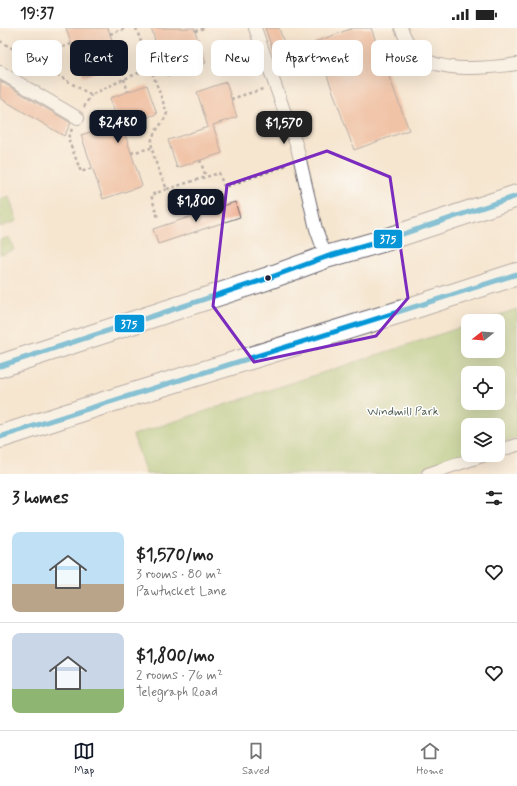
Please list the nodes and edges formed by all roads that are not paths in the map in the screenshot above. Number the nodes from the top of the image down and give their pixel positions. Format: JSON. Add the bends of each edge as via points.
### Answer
{"nodes":[{"id":1,"x":255,"y":28,"type":"edge"},
{"id":2,"x":401,"y":28,"type":"edge"},
{"id":3,"x":517,"y":64,"type":"edge"},
{"id":4,"x":0,"y":72,"type":"edge"},
{"id":5,"x":78,"y":118,"type":"road end"},
{"id":6,"x":517,"y":196,"type":"edge"},
{"id":7,"x":326,"y":257,"type":"junction"},
{"id":8,"x":517,"y":274,"type":"edge"},
{"id":9,"x":0,"y":366,"type":"edge"},
{"id":10,"x":0,"y":437,"type":"edge"},
{"id":11,"x":517,"y":445,"type":"edge"},
{"id":12,"x":505,"y":449,"type":"edge"},
{"id":13,"x":465,"y":462,"type":"edge"},
{"id":14,"x":428,"y":474,"type":"edge"}],
"edges":[{"from":1,"to":7,"type":"street","via":[[297,147],[316,229]]},
{"from":2,"to":3,"type":"street","via":[[417,54],[436,63],[476,68]]},
{"from":4,"to":5,"type":"street"},
{"from":6,"to":7,"type":"highway"},
{"from":7,"to":9,"type":"highway"},
{"from":8,"to":10,"type":"highway"},
{"from":11,"to":12,"type":"street"},
{"from":13,"to":14,"type":"street"}]}
